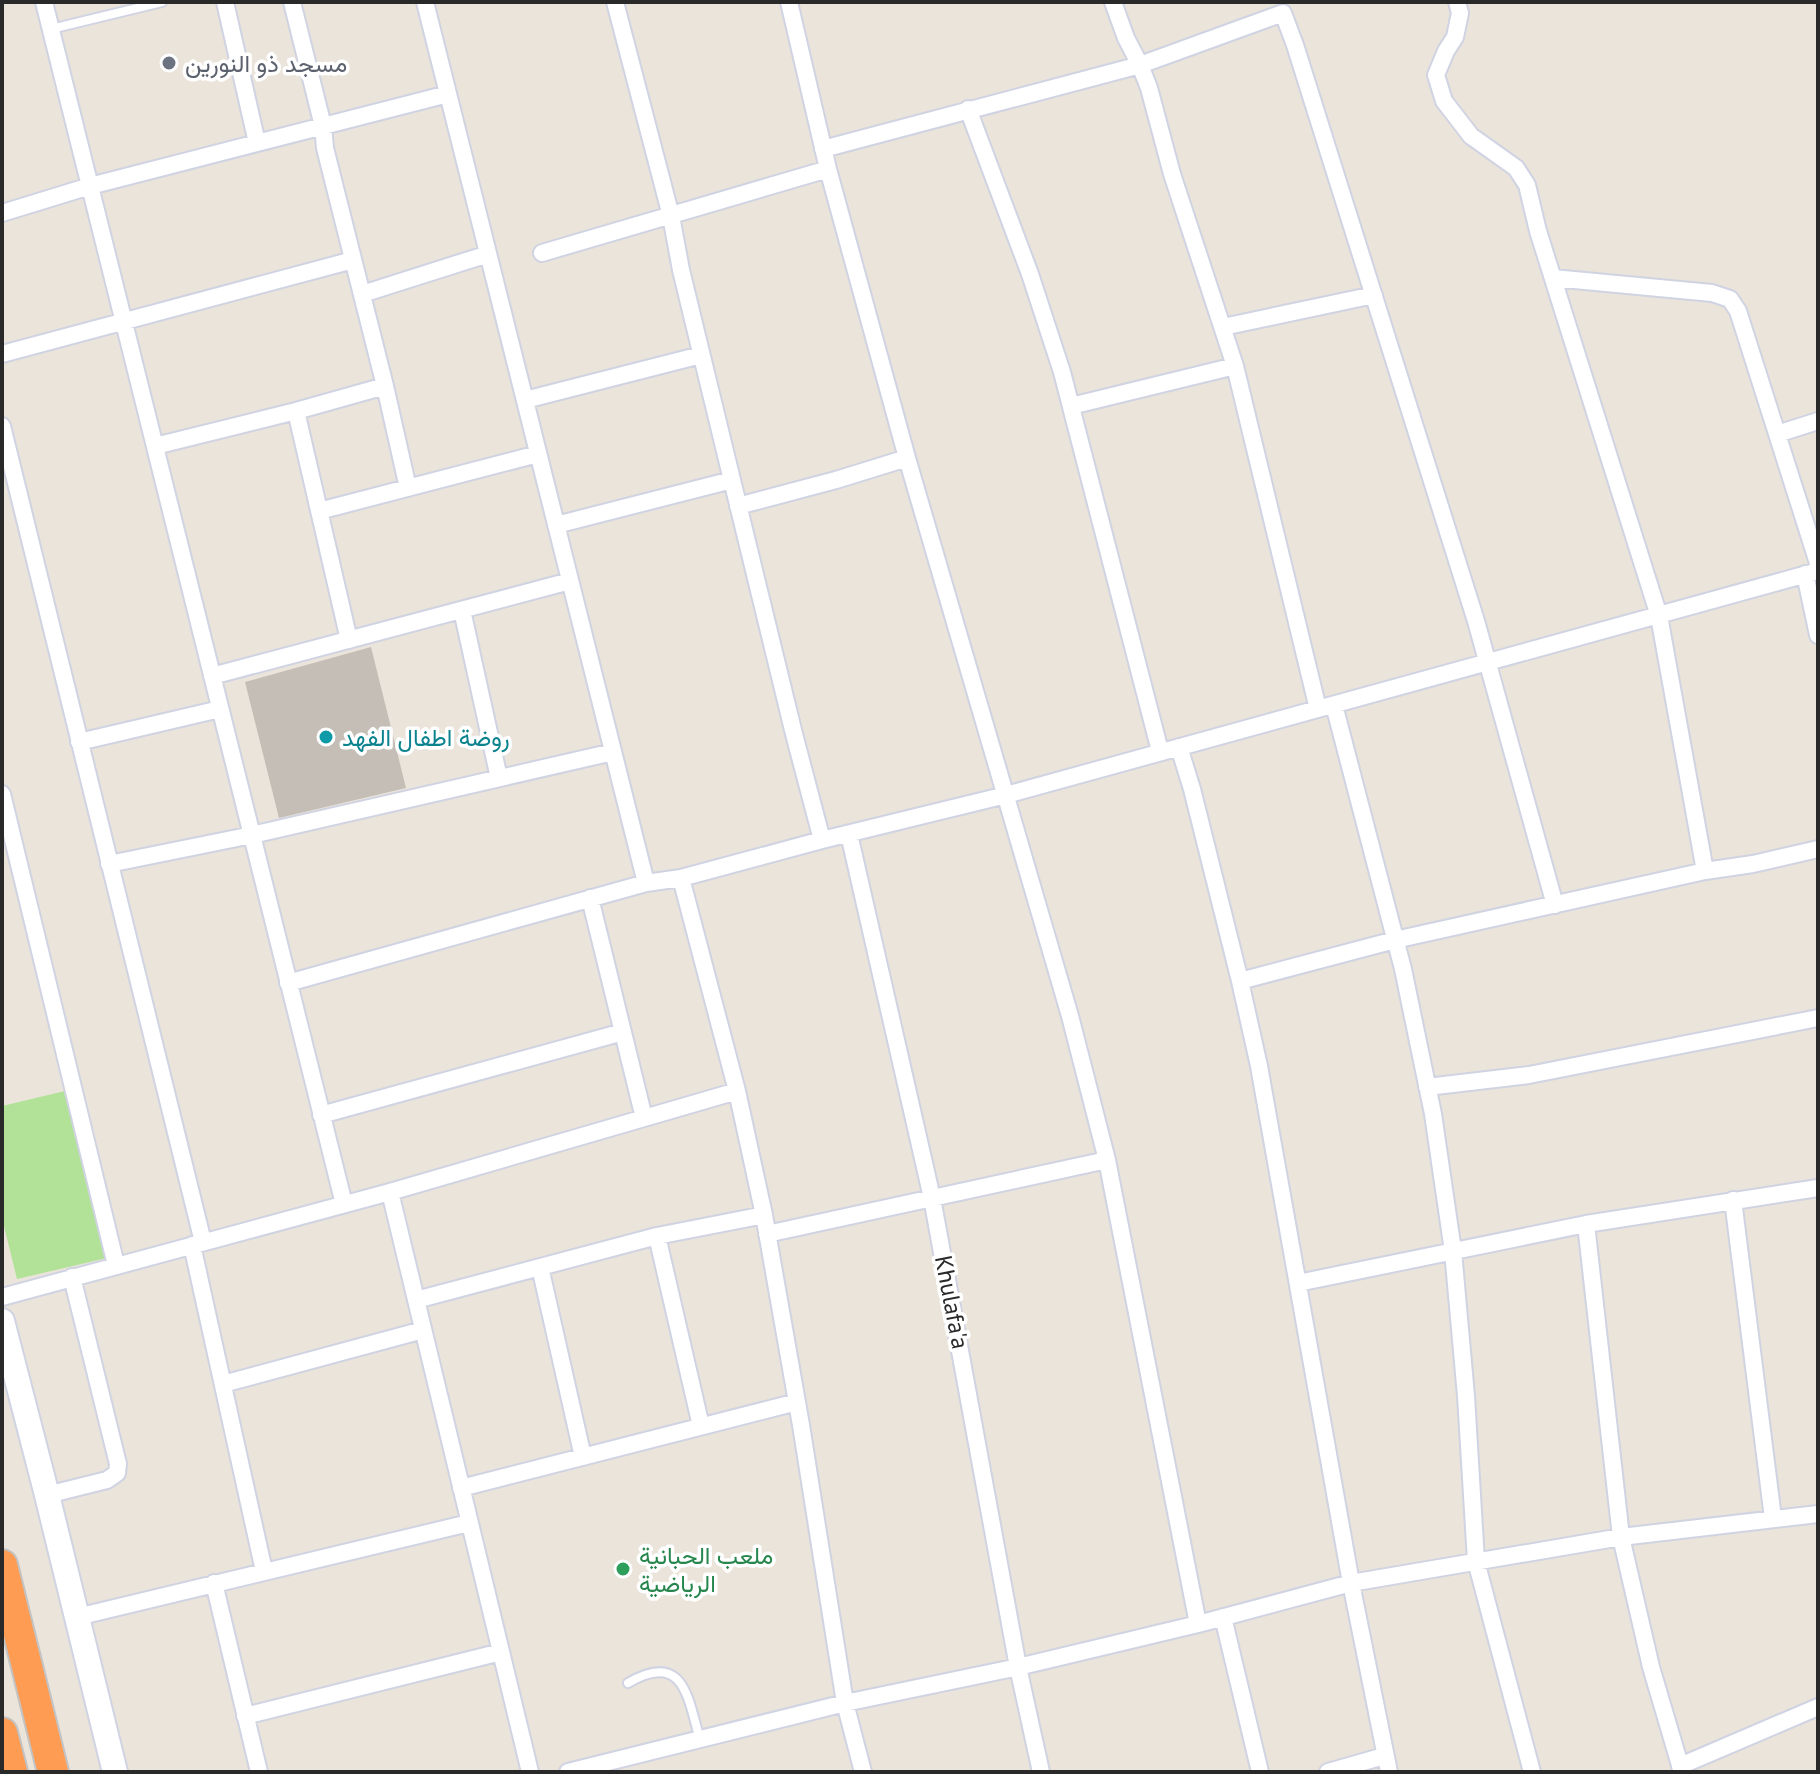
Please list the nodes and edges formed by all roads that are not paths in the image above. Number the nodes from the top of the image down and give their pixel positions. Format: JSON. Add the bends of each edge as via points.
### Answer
{"nodes":[{"id":1,"x":44,"y":2,"type":"edge"},
{"id":2,"x":162,"y":2,"type":"edge"},
{"id":3,"x":225,"y":2,"type":"edge"},
{"id":4,"x":292,"y":2,"type":"edge"},
{"id":5,"x":425,"y":2,"type":"edge"},
{"id":6,"x":615,"y":2,"type":"edge"},
{"id":7,"x":789,"y":2,"type":"edge"},
{"id":8,"x":1113,"y":2,"type":"edge"},
{"id":9,"x":1457,"y":2,"type":"edge"},
{"id":10,"x":1282,"y":8,"type":"edge"},
{"id":11,"x":51,"y":29,"type":"junction"},
{"id":12,"x":1140,"y":65,"type":"junction"},
{"id":13,"x":448,"y":94,"type":"junction"},
{"id":14,"x":968,"y":109,"type":"junction"},
{"id":15,"x":323,"y":126,"type":"junction"},
{"id":16,"x":257,"y":143,"type":"junction"},
{"id":17,"x":823,"y":149,"type":"junction"},
{"id":18,"x":828,"y":169,"type":"junction"},
{"id":19,"x":90,"y":186,"type":"junction"},
{"id":20,"x":2,"y":213,"type":"edge"},
{"id":21,"x":671,"y":216,"type":"junction"},
{"id":22,"x":542,"y":253,"type":"dead end"},
{"id":23,"x":488,"y":254,"type":"junction"},
{"id":24,"x":353,"y":260,"type":"junction"},
{"id":25,"x":1553,"y":278,"type":"junction"},
{"id":26,"x":362,"y":294,"type":"junction"},
{"id":27,"x":1374,"y":295,"type":"junction"},
{"id":28,"x":124,"y":322,"type":"junction"},
{"id":29,"x":1223,"y":327,"type":"junction"},
{"id":30,"x":2,"y":354,"type":"edge"},
{"id":31,"x":701,"y":355,"type":"junction"},
{"id":32,"x":1235,"y":366,"type":"junction"},
{"id":33,"x":385,"y":386,"type":"junction"},
{"id":34,"x":525,"y":400,"type":"junction"},
{"id":35,"x":1071,"y":406,"type":"junction"},
{"id":36,"x":296,"y":411,"type":"junction"},
{"id":37,"x":1818,"y":421,"type":"edge"},
{"id":38,"x":2,"y":426,"type":"edge"},
{"id":39,"x":1777,"y":434,"type":"junction"},
{"id":40,"x":155,"y":446,"type":"junction"},
{"id":41,"x":538,"y":454,"type":"junction"},
{"id":42,"x":907,"y":458,"type":"junction"},
{"id":43,"x":732,"y":480,"type":"junction"},
{"id":44,"x":408,"y":488,"type":"junction"},
{"id":45,"x":738,"y":506,"type":"junction"},
{"id":46,"x":319,"y":511,"type":"junction"},
{"id":47,"x":556,"y":525,"type":"junction"},
{"id":48,"x":1814,"y":569,"type":"edge"},
{"id":49,"x":570,"y":581,"type":"junction"},
{"id":50,"x":462,"y":610,"type":"junction"},
{"id":51,"x":1659,"y":616,"type":"junction"},
{"id":52,"x":1818,"y":635,"type":"edge"},
{"id":53,"x":349,"y":640,"type":"junction"},
{"id":54,"x":1488,"y":661,"type":"junction"},
{"id":55,"x":212,"y":676,"type":"junction"},
{"id":56,"x":1326,"y":707,"type":"junction"},
{"id":57,"x":220,"y":709,"type":"junction"},
{"id":58,"x":79,"y":742,"type":"junction"},
{"id":59,"x":1179,"y":747,"type":"junction"},
{"id":60,"x":1160,"y":751,"type":"junction"},
{"id":61,"x":613,"y":752,"type":"junction"},
{"id":62,"x":499,"y":778,"type":"junction"},
{"id":63,"x":2,"y":794,"type":"edge"},
{"id":64,"x":1006,"y":795,"type":"junction"},
{"id":65,"x":849,"y":834,"type":"junction"},
{"id":66,"x":252,"y":835,"type":"junction"},
{"id":67,"x":822,"y":840,"type":"junction"},
{"id":68,"x":1818,"y":849,"type":"edge"},
{"id":69,"x":109,"y":864,"type":"junction"},
{"id":70,"x":1705,"y":871,"type":"junction"},
{"id":71,"x":681,"y":878,"type":"junction"},
{"id":72,"x":646,"y":883,"type":"junction"},
{"id":73,"x":590,"y":898,"type":"junction"},
{"id":74,"x":1555,"y":905,"type":"junction"},
{"id":75,"x":1395,"y":940,"type":"junction"},
{"id":76,"x":1240,"y":981,"type":"junction"},
{"id":77,"x":288,"y":983,"type":"junction"},
{"id":78,"x":1818,"y":1018,"type":"edge"},
{"id":79,"x":623,"y":1032,"type":"junction"},
{"id":80,"x":1427,"y":1087,"type":"junction"},
{"id":81,"x":737,"y":1091,"type":"junction"},
{"id":82,"x":321,"y":1115,"type":"junction"},
{"id":83,"x":644,"y":1118,"type":"junction"},
{"id":84,"x":1107,"y":1160,"type":"junction"},
{"id":85,"x":1818,"y":1188,"type":"edge"},
{"id":86,"x":390,"y":1192,"type":"junction"},
{"id":87,"x":932,"y":1198,"type":"junction"},
{"id":88,"x":1733,"y":1200,"type":"junction"},
{"id":89,"x":344,"y":1204,"type":"junction"},
{"id":90,"x":764,"y":1215,"type":"junction"},
{"id":91,"x":1586,"y":1224,"type":"junction"},
{"id":92,"x":767,"y":1234,"type":"junction"},
{"id":93,"x":657,"y":1236,"type":"junction"},
{"id":94,"x":197,"y":1243,"type":"junction"},
{"id":95,"x":1453,"y":1251,"type":"junction"},
{"id":96,"x":116,"y":1265,"type":"junction"},
{"id":97,"x":540,"y":1267,"type":"junction"},
{"id":98,"x":72,"y":1277,"type":"junction"},
{"id":99,"x":1298,"y":1283,"type":"junction"},
{"id":100,"x":2,"y":1297,"type":"edge"},
{"id":101,"x":416,"y":1300,"type":"junction"},
{"id":102,"x":2,"y":1321,"type":"edge"},
{"id":103,"x":423,"y":1330,"type":"junction"},
{"id":104,"x":223,"y":1384,"type":"junction"},
{"id":105,"x":797,"y":1402,"type":"junction"},
{"id":106,"x":701,"y":1426,"type":"junction"},
{"id":107,"x":583,"y":1457,"type":"junction"},
{"id":108,"x":461,"y":1488,"type":"junction"},
{"id":109,"x":47,"y":1495,"type":"junction"},
{"id":110,"x":1818,"y":1514,"type":"edge"},
{"id":111,"x":1773,"y":1518,"type":"junction"},
{"id":112,"x":469,"y":1523,"type":"junction"},
{"id":113,"x":1621,"y":1537,"type":"junction"},
{"id":114,"x":1476,"y":1561,"type":"junction"},
{"id":115,"x":2,"y":1565,"type":"edge"},
{"id":116,"x":264,"y":1571,"type":"junction"},
{"id":117,"x":214,"y":1583,"type":"junction"},
{"id":118,"x":1351,"y":1583,"type":"junction"},
{"id":119,"x":77,"y":1617,"type":"junction"},
{"id":120,"x":1223,"y":1617,"type":"junction"},
{"id":121,"x":1198,"y":1624,"type":"junction"},
{"id":122,"x":501,"y":1652,"type":"junction"},
{"id":123,"x":1018,"y":1667,"type":"junction"},
{"id":124,"x":628,"y":1683,"type":"dead end"},
{"id":125,"x":845,"y":1703,"type":"junction"},
{"id":126,"x":1818,"y":1707,"type":"edge"},
{"id":127,"x":245,"y":1716,"type":"junction"},
{"id":128,"x":2,"y":1733,"type":"edge"},
{"id":129,"x":700,"y":1740,"type":"junction"},
{"id":130,"x":1386,"y":1764,"type":"edge"},
{"id":131,"x":1681,"y":1769,"type":"edge"},
{"id":132,"x":12,"y":1772,"type":"edge"},
{"id":133,"x":53,"y":1772,"type":"edge"},
{"id":134,"x":115,"y":1772,"type":"edge"},
{"id":135,"x":259,"y":1772,"type":"edge"},
{"id":136,"x":530,"y":1772,"type":"edge"},
{"id":137,"x":568,"y":1772,"type":"edge"},
{"id":138,"x":863,"y":1772,"type":"edge"},
{"id":139,"x":1041,"y":1772,"type":"edge"},
{"id":140,"x":1260,"y":1772,"type":"edge"},
{"id":141,"x":1328,"y":1772,"type":"edge"},
{"id":142,"x":1532,"y":1772,"type":"edge"}],
"edges":[{"from":1,"to":11,"type":"street"},
{"from":2,"to":11,"type":"lane"},
{"from":3,"to":16,"type":"street"},
{"from":4,"to":15,"type":"street"},
{"from":5,"to":13,"type":"street"},
{"from":6,"to":21,"type":"street"},
{"from":7,"to":17,"type":"street"},
{"from":8,"to":12,"type":"street"},
{"from":9,"to":25,"type":"street","via":[[1455,37],[1436,75],[1444,101],[1471,136],[1508,160],[1527,185]]},
{"from":10,"to":12,"type":"street"},
{"from":10,"to":27,"type":"street"},
{"from":11,"to":19,"type":"street"},
{"from":12,"to":14,"type":"street"},
{"from":12,"to":29,"type":"street"},
{"from":13,"to":15,"type":"street"},
{"from":13,"to":23,"type":"street"},
{"from":14,"to":17,"type":"street"},
{"from":14,"to":35,"type":"street","via":[[1030,274]]},
{"from":15,"to":16,"type":"street"},
{"from":15,"to":24,"type":"street"},
{"from":16,"to":19,"type":"street"},
{"from":17,"to":18,"type":"street"},
{"from":18,"to":21,"type":"street"},
{"from":18,"to":42,"type":"street"},
{"from":19,"to":20,"type":"street"},
{"from":19,"to":28,"type":"street"},
{"from":21,"to":22,"type":"street"},
{"from":21,"to":31,"type":"street"},
{"from":23,"to":26,"type":"street"},
{"from":23,"to":34,"type":"street"},
{"from":24,"to":26,"type":"street"},
{"from":24,"to":28,"type":"street"},
{"from":25,"to":39,"type":"street","via":[[1730,299]]},
{"from":25,"to":51,"type":"street"},
{"from":26,"to":33,"type":"street"},
{"from":27,"to":29,"type":"street"},
{"from":27,"to":54,"type":"street"},
{"from":28,"to":30,"type":"street"},
{"from":28,"to":40,"type":"street"},
{"from":29,"to":32,"type":"street"},
{"from":31,"to":34,"type":"street"},
{"from":31,"to":43,"type":"street"},
{"from":32,"to":35,"type":"street"},
{"from":32,"to":56,"type":"street"},
{"from":33,"to":36,"type":"street"},
{"from":33,"to":44,"type":"street"},
{"from":34,"to":41,"type":"street"},
{"from":35,"to":60,"type":"street"},
{"from":36,"to":40,"type":"street"},
{"from":36,"to":46,"type":"street"},
{"from":37,"to":39,"type":"street"},
{"from":38,"to":58,"type":"street"},
{"from":39,"to":48,"type":"street"},
{"from":40,"to":55,"type":"street"},
{"from":41,"to":44,"type":"street"},
{"from":41,"to":47,"type":"street"},
{"from":42,"to":45,"type":"street"},
{"from":42,"to":64,"type":"street"},
{"from":43,"to":45,"type":"street"},
{"from":43,"to":47,"type":"street"},
{"from":44,"to":46,"type":"street"},
{"from":45,"to":67,"type":"street"},
{"from":46,"to":53,"type":"street"},
{"from":47,"to":49,"type":"street"},
{"from":48,"to":51,"type":"street"},
{"from":48,"to":52,"type":"street"},
{"from":49,"to":50,"type":"street"},
{"from":49,"to":61,"type":"street"},
{"from":50,"to":53,"type":"street"},
{"from":50,"to":62,"type":"street"},
{"from":51,"to":54,"type":"street"},
{"from":51,"to":70,"type":"street"},
{"from":53,"to":55,"type":"street"},
{"from":54,"to":56,"type":"street"},
{"from":54,"to":74,"type":"street"},
{"from":55,"to":57,"type":"street"},
{"from":56,"to":59,"type":"street"},
{"from":56,"to":75,"type":"street"},
{"from":57,"to":58,"type":"street"},
{"from":57,"to":66,"type":"street"},
{"from":58,"to":69,"type":"street"},
{"from":59,"to":60,"type":"street"},
{"from":59,"to":76,"type":"street"},
{"from":60,"to":64,"type":"street"},
{"from":61,"to":62,"type":"street"},
{"from":61,"to":72,"type":"street"},
{"from":62,"to":66,"type":"street"},
{"from":63,"to":96,"type":"street"},
{"from":64,"to":65,"type":"street"},
{"from":64,"to":84,"type":"street"},
{"from":65,"to":67,"type":"street"},
{"from":65,"to":87,"type":"street","name":"Khulafa'a"},
{"from":66,"to":69,"type":"street"},
{"from":66,"to":77,"type":"street"},
{"from":67,"to":71,"type":"street"},
{"from":68,"to":70,"type":"street"},
{"from":69,"to":94,"type":"street"},
{"from":70,"to":74,"type":"street"},
{"from":71,"to":72,"type":"street"},
{"from":71,"to":81,"type":"street"},
{"from":72,"to":73,"type":"street"},
{"from":73,"to":77,"type":"street"},
{"from":73,"to":79,"type":"street"},
{"from":74,"to":75,"type":"street"},
{"from":75,"to":76,"type":"street"},
{"from":75,"to":80,"type":"street"},
{"from":76,"to":99,"type":"street"},
{"from":77,"to":82,"type":"street"},
{"from":78,"to":80,"type":"street","via":[[1529,1075]]},
{"from":79,"to":82,"type":"street"},
{"from":79,"to":83,"type":"street"},
{"from":80,"to":95,"type":"street"},
{"from":81,"to":83,"type":"street"},
{"from":81,"to":90,"type":"street"},
{"from":82,"to":89,"type":"street"},
{"from":83,"to":86,"type":"street"},
{"from":84,"to":87,"type":"street"},
{"from":84,"to":121,"type":"street"},
{"from":85,"to":88,"type":"street"},
{"from":86,"to":89,"type":"street"},
{"from":86,"to":101,"type":"street"},
{"from":87,"to":92,"type":"street"},
{"from":87,"to":123,"type":"street","name":"Khulafa'a"},
{"from":88,"to":91,"type":"street"},
{"from":88,"to":111,"type":"street"},
{"from":89,"to":94,"type":"street"},
{"from":90,"to":92,"type":"street"},
{"from":90,"to":93,"type":"street"},
{"from":91,"to":95,"type":"street"},
{"from":91,"to":113,"type":"street"},
{"from":92,"to":105,"type":"street"},
{"from":93,"to":97,"type":"street"},
{"from":93,"to":106,"type":"street"},
{"from":94,"to":96,"type":"street"},
{"from":94,"to":104,"type":"street"},
{"from":95,"to":99,"type":"street"},
{"from":95,"to":114,"type":"street"},
{"from":96,"to":98,"type":"street"},
{"from":97,"to":101,"type":"street"},
{"from":97,"to":107,"type":"street"},
{"from":98,"to":100,"type":"street"},
{"from":98,"to":109,"type":"street","via":[[117,1473]]},
{"from":99,"to":118,"type":"street"},
{"from":101,"to":103,"type":"street"},
{"from":102,"to":109,"type":"main road"},
{"from":103,"to":104,"type":"street"},
{"from":103,"to":108,"type":"street"},
{"from":104,"to":116,"type":"street"},
{"from":105,"to":106,"type":"street"},
{"from":105,"to":125,"type":"street"},
{"from":106,"to":107,"type":"street"},
{"from":107,"to":108,"type":"street"},
{"from":108,"to":112,"type":"street"},
{"from":109,"to":119,"type":"main road"},
{"from":110,"to":111,"type":"street"},
{"from":111,"to":113,"type":"street"},
{"from":112,"to":116,"type":"street"},
{"from":112,"to":122,"type":"street"},
{"from":113,"to":114,"type":"street"},
{"from":113,"to":131,"type":"street"},
{"from":114,"to":118,"type":"street"},
{"from":114,"to":142,"type":"street"},
{"from":115,"to":133,"type":"highway"},
{"from":116,"to":117,"type":"street"},
{"from":117,"to":119,"type":"street"},
{"from":117,"to":127,"type":"street"},
{"from":118,"to":120,"type":"street"},
{"from":118,"to":130,"type":"street"},
{"from":119,"to":134,"type":"main road"},
{"from":120,"to":121,"type":"street"},
{"from":120,"to":140,"type":"street"},
{"from":121,"to":123,"type":"street"},
{"from":122,"to":127,"type":"street"},
{"from":122,"to":136,"type":"street"},
{"from":123,"to":125,"type":"street"},
{"from":123,"to":139,"type":"street","name":"Khulafa'a"},
{"from":124,"to":129,"type":"lane","via":[[643,1674],[673,1674],[682,1683]]},
{"from":125,"to":129,"type":"street"},
{"from":125,"to":138,"type":"street"},
{"from":126,"to":131,"type":"street"},
{"from":127,"to":135,"type":"street"},
{"from":128,"to":132,"type":"highway"},
{"from":129,"to":137,"type":"street"},
{"from":130,"to":141,"type":"street"}]}
